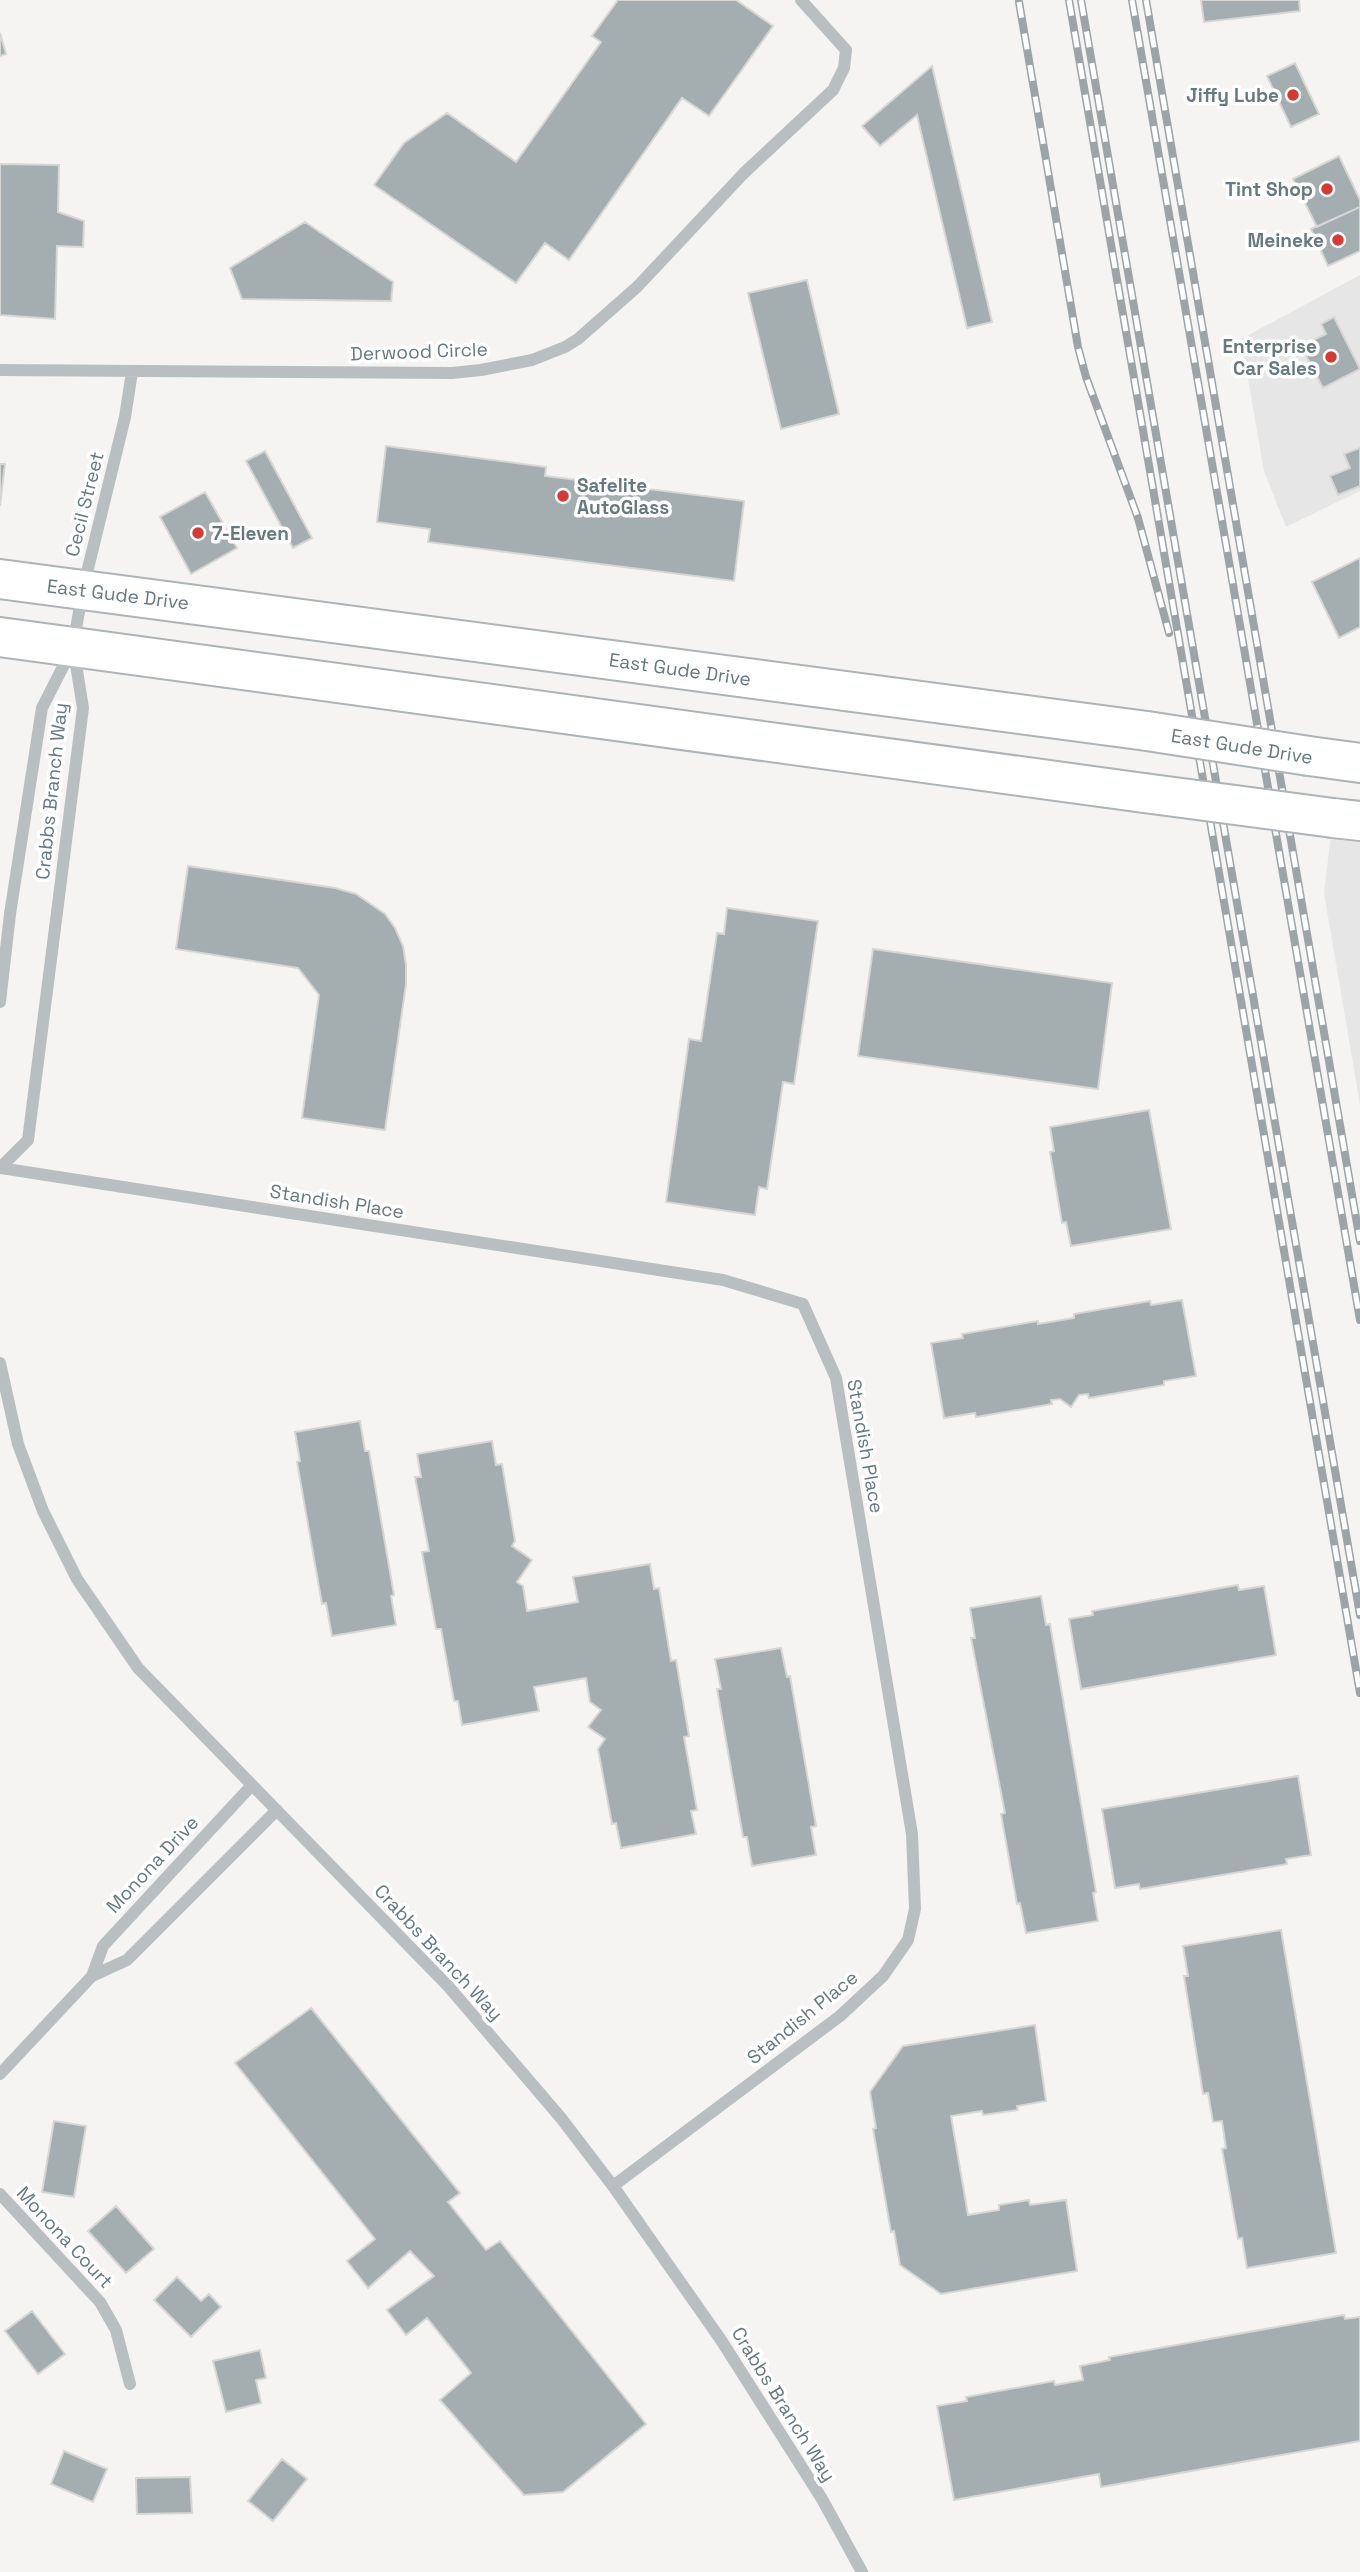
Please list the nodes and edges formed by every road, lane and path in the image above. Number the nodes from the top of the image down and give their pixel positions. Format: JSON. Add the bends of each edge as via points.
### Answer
{"nodes":[{"id":1,"x":801,"y":0,"type":"edge"},
{"id":2,"x":0,"y":370,"type":"edge"},
{"id":3,"x":132,"y":372,"type":"junction"},
{"id":4,"x":0,"y":579,"type":"edge"},
{"id":5,"x":83,"y":589,"type":"junction"},
{"id":6,"x":0,"y":637,"type":"edge"},
{"id":7,"x":73,"y":646,"type":"junction"},
{"id":8,"x":1360,"y":763,"type":"edge"},
{"id":9,"x":1346,"y":819,"type":"edge"},
{"id":10,"x":0,"y":1002,"type":"edge"},
{"id":11,"x":0,"y":1168,"type":"edge"},
{"id":12,"x":0,"y":1363,"type":"edge"},
{"id":13,"x":253,"y":1785,"type":"junction"},
{"id":14,"x":277,"y":1810,"type":"junction"},
{"id":15,"x":92,"y":1976,"type":"junction"},
{"id":16,"x":0,"y":2074,"type":"edge"},
{"id":17,"x":613,"y":2186,"type":"junction"},
{"id":18,"x":0,"y":2194,"type":"edge"},
{"id":19,"x":130,"y":2384,"type":"dead end"},
{"id":20,"x":862,"y":2572,"type":"edge"}],
"edges":[{"from":1,"to":3,"type":"street","name":"Derwood Circle","via":[[846,50],[844,68],[833,90],[744,173],[637,287],[565,347],[513,365],[452,373]]},
{"from":2,"to":3,"type":"street","name":"Derwood Circle"},
{"from":3,"to":5,"type":"street","name":"Cecil Street"},
{"from":4,"to":5,"type":"main road","name":"East Gude Drive"},
{"from":5,"to":7,"type":"street","name":"Cecil Street"},
{"from":5,"to":8,"type":"main road","name":"East Gude Drive","bridge":true},
{"from":6,"to":7,"type":"main road"},
{"from":7,"to":9,"type":"main road","bridge":true},
{"from":7,"to":10,"type":"street","name":"Crabbs Branch Way","via":[[42,708]]},
{"from":7,"to":11,"type":"street","name":"Crabbs Branch Way","via":[[83,708],[28,1140]]},
{"from":11,"to":17,"type":"street","name":"Standish Place","via":[[723,1280],[803,1304],[836,1378],[912,1834],[915,1909],[908,1940],[883,1976],[840,2016]]},
{"from":12,"to":13,"type":"street","name":"Crabbs Branch Way","via":[[18,1444],[43,1511],[77,1579],[138,1668]]},
{"from":13,"to":14,"type":"street","name":"Crabbs Branch Way"},
{"from":13,"to":15,"type":"street","name":"Monona Drive","via":[[103,1946]]},
{"from":14,"to":15,"type":"street","name":"Monona Drive","via":[[127,1961]]},
{"from":14,"to":17,"type":"street","name":"Crabbs Branch Way","via":[[448,1986],[562,2118]]},
{"from":15,"to":16,"type":"street","name":"Monona Drive"},
{"from":17,"to":20,"type":"street","name":"Crabbs Branch Way","via":[[721,2340],[822,2499]]},
{"from":18,"to":19,"type":"street","name":"Monona Court","via":[[100,2302],[116,2330]]}]}
